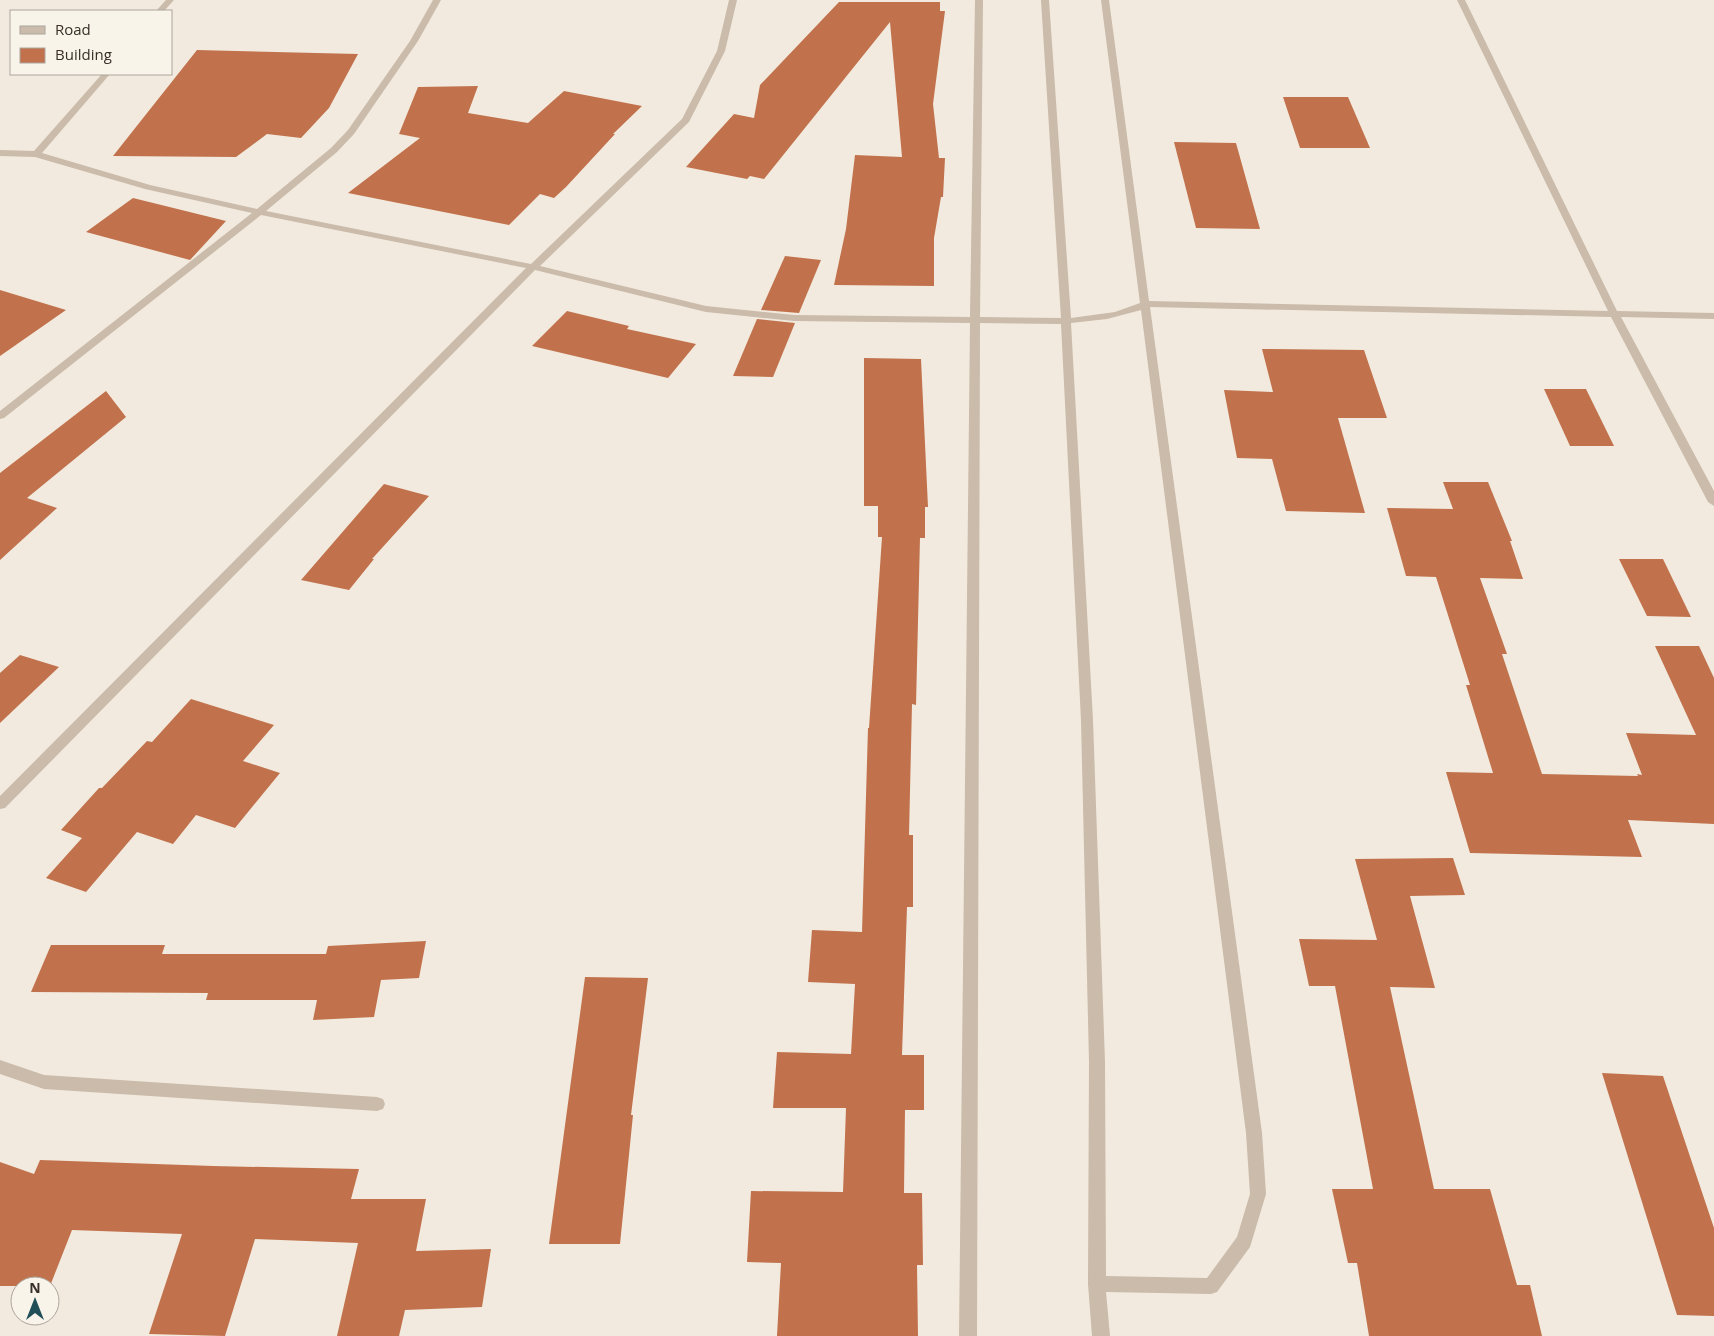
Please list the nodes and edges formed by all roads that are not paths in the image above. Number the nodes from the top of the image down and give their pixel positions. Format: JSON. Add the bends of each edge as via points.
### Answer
{"nodes":[{"id":1,"x":170,"y":0,"type":"edge"},
{"id":2,"x":437,"y":0,"type":"edge"},
{"id":3,"x":733,"y":0,"type":"edge"},
{"id":4,"x":979,"y":0,"type":"edge"},
{"id":5,"x":1045,"y":0,"type":"edge"},
{"id":6,"x":1105,"y":0,"type":"edge"},
{"id":7,"x":1461,"y":0,"type":"edge"},
{"id":8,"x":161,"y":10,"type":"edge"},
{"id":9,"x":105,"y":75,"type":"edge"},
{"id":10,"x":0,"y":153,"type":"edge"},
{"id":11,"x":36,"y":154,"type":"junction"},
{"id":12,"x":259,"y":212,"type":"junction"},
{"id":13,"x":533,"y":267,"type":"junction"},
{"id":14,"x":1145,"y":304,"type":"junction"},
{"id":15,"x":1614,"y":314,"type":"junction"},
{"id":16,"x":1714,"y":316,"type":"edge"},
{"id":17,"x":1066,"y":321,"type":"junction"},
{"id":18,"x":975,"y":322,"type":"junction"},
{"id":19,"x":0,"y":416,"type":"edge"},
{"id":20,"x":1714,"y":502,"type":"edge"},
{"id":21,"x":0,"y":804,"type":"edge"},
{"id":22,"x":0,"y":1067,"type":"edge"},
{"id":23,"x":377,"y":1104,"type":"dead end"},
{"id":24,"x":1098,"y":1284,"type":"junction"},
{"id":25,"x":968,"y":1336,"type":"edge"},
{"id":26,"x":1101,"y":1336,"type":"edge"}],
"edges":[{"from":1,"to":8,"type":"street"},
{"from":2,"to":12,"type":"street","via":[[414,41],[351,132]]},
{"from":3,"to":13,"type":"street","via":[[721,51],[686,120]]},
{"from":4,"to":18,"type":"street"},
{"from":5,"to":17,"type":"street"},
{"from":6,"to":14,"type":"street"},
{"from":7,"to":15,"type":"street"},
{"from":9,"to":11,"type":"street"},
{"from":10,"to":11,"type":"street"},
{"from":11,"to":12,"type":"street","via":[[148,187]]},
{"from":12,"to":13,"type":"street"},
{"from":12,"to":19,"type":"street"},
{"from":13,"to":18,"type":"street","via":[[722,311],[794,318]]},
{"from":13,"to":21,"type":"street"},
{"from":14,"to":15,"type":"street"},
{"from":14,"to":17,"type":"street","via":[[1111,316]]},
{"from":14,"to":24,"type":"street","via":[[1254,1133],[1258,1194],[1244,1241],[1211,1286]]},
{"from":15,"to":16,"type":"street"},
{"from":15,"to":20,"type":"street"},
{"from":17,"to":18,"type":"street"},
{"from":17,"to":24,"type":"street","via":[[1087,720],[1097,1062]]},
{"from":18,"to":25,"type":"street"},
{"from":22,"to":23,"type":"street","via":[[44,1082]]},
{"from":24,"to":26,"type":"street"}]}
